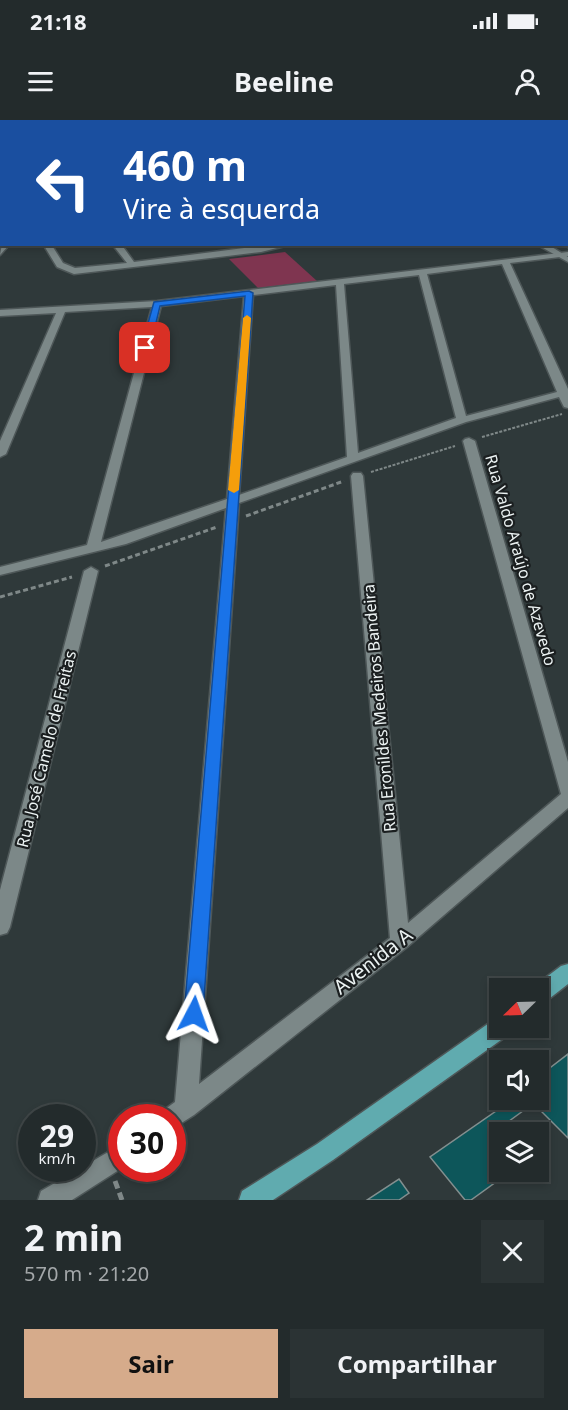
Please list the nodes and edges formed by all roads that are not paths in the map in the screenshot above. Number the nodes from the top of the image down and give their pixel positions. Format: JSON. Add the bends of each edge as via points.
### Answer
{"nodes":[{"id":1,"x":48,"y":246,"type":"edge"},
{"id":2,"x":118,"y":246,"type":"edge"},
{"id":3,"x":544,"y":246,"type":"edge"},
{"id":4,"x":258,"y":247,"type":"edge"},
{"id":5,"x":566,"y":256,"type":"edge"},
{"id":6,"x":505,"y":261,"type":"junction"},
{"id":7,"x":132,"y":264,"type":"junction"},
{"id":8,"x":422,"y":271,"type":"junction"},
{"id":9,"x":340,"y":282,"type":"junction"},
{"id":10,"x":249,"y":293,"type":"junction"},
{"id":11,"x":157,"y":304,"type":"junction"},
{"id":12,"x":61,"y":311,"type":"junction"},
{"id":13,"x":0,"y":313,"type":"edge"},
{"id":14,"x":566,"y":397,"type":"edge"},
{"id":15,"x":462,"y":420,"type":"junction"},
{"id":16,"x":469,"y":441,"type":"road end"},
{"id":17,"x":0,"y":454,"type":"edge"},
{"id":18,"x":353,"y":458,"type":"junction"},
{"id":19,"x":357,"y":476,"type":"road end"},
{"id":20,"x":233,"y":502,"type":"junction"},
{"id":21,"x":93,"y":549,"type":"junction"},
{"id":22,"x":91,"y":571,"type":"road end"},
{"id":23,"x":0,"y":572,"type":"edge"},
{"id":24,"x":568,"y":792,"type":"edge"},
{"id":25,"x":568,"y":798,"type":"edge"},
{"id":26,"x":0,"y":927,"type":"edge"},
{"id":27,"x":400,"y":940,"type":"junction"},
{"id":28,"x":568,"y":972,"type":"edge"},
{"id":29,"x":549,"y":987,"type":"edge"},
{"id":30,"x":489,"y":1036,"type":"edge"},
{"id":31,"x":180,"y":1104,"type":"edge"},
{"id":32,"x":186,"y":1108,"type":"edge"},
{"id":33,"x":108,"y":1164,"type":"edge"},
{"id":34,"x":50,"y":1200,"type":"edge"},
{"id":35,"x":251,"y":1200,"type":"edge"}],
"edges":[{"from":1,"to":7,"type":"street","via":[[64,268],[84,270]]},
{"from":2,"to":7,"type":"street"},
{"from":3,"to":5,"type":"street"},
{"from":4,"to":7,"type":"street"},
{"from":5,"to":6,"type":"street"},
{"from":6,"to":8,"type":"street"},
{"from":6,"to":14,"type":"street"},
{"from":8,"to":9,"type":"street"},
{"from":8,"to":15,"type":"street"},
{"from":9,"to":10,"type":"street"},
{"from":9,"to":18,"type":"street"},
{"from":10,"to":11,"type":"street"},
{"from":10,"to":20,"type":"street"},
{"from":11,"to":12,"type":"street"},
{"from":11,"to":21,"type":"street"},
{"from":12,"to":13,"type":"street"},
{"from":12,"to":17,"type":"street"},
{"from":14,"to":15,"type":"street"},
{"from":15,"to":18,"type":"street"},
{"from":16,"to":24,"type":"street","name":"Rua Valdo Araújo de Azevedo"},
{"from":18,"to":20,"type":"street"},
{"from":19,"to":27,"type":"street","name":"Rua Eronildes Medeiros Bandeira"},
{"from":20,"to":21,"type":"street"},
{"from":20,"to":31,"type":"street"},
{"from":21,"to":23,"type":"street"},
{"from":22,"to":26,"type":"street","name":"Rua José Camelo de Freitas"},
{"from":25,"to":27,"type":"street","name":"Avenida A"},
{"from":27,"to":32,"type":"street","name":"Avenida A"},
{"from":28,"to":29,"type":"main road"},
{"from":30,"to":35,"type":"main road"},
{"from":33,"to":34,"type":"street"}]}
